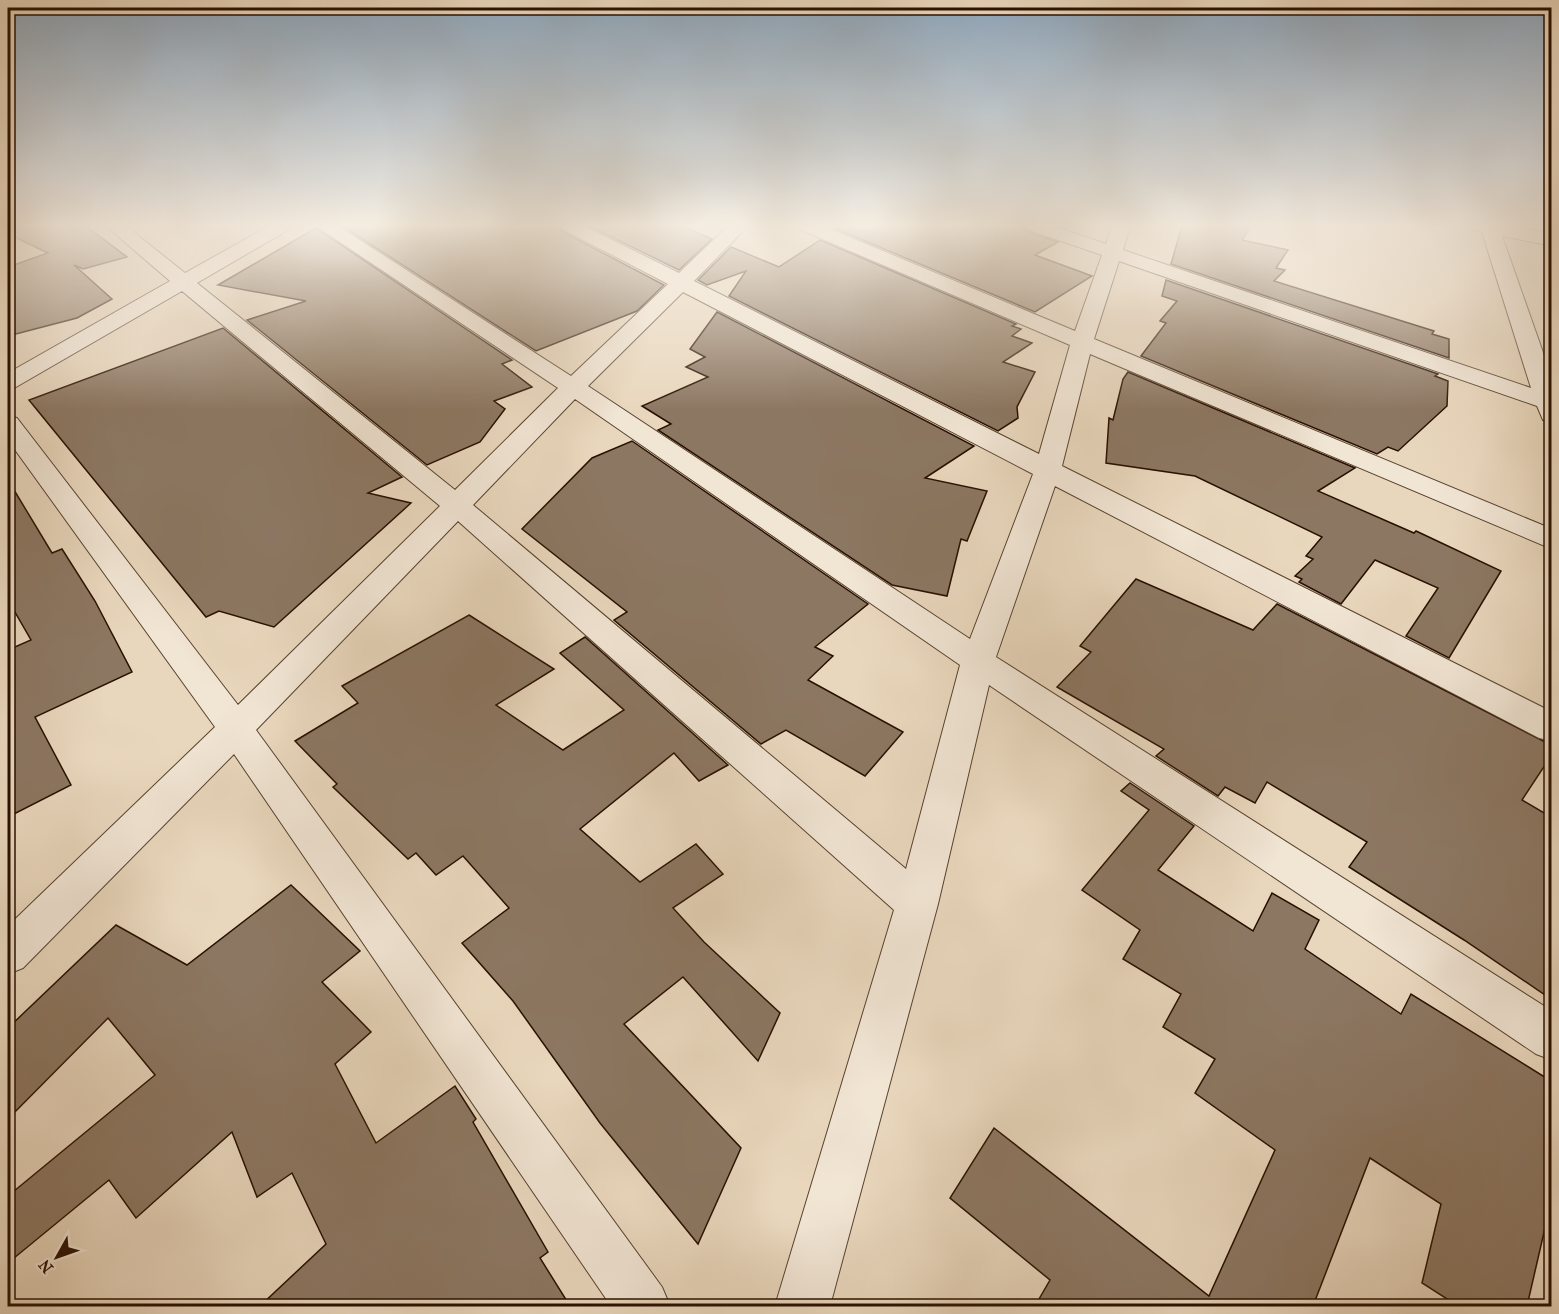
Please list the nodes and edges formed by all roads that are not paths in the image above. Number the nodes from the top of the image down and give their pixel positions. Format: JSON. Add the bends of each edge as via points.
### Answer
{"nodes":[{"id":1,"x":174,"y":287,"type":"edge"},
{"id":2,"x":188,"y":287,"type":"edge"},
{"id":3,"x":419,"y":287,"type":"edge"},
{"id":4,"x":675,"y":287,"type":"edge"},
{"id":5,"x":691,"y":287,"type":"edge"},
{"id":6,"x":951,"y":287,"type":"edge"},
{"id":7,"x":1100,"y":287,"type":"edge"},
{"id":8,"x":1240,"y":287,"type":"edge"},
{"id":9,"x":1507,"y":287,"type":"edge"},
{"id":10,"x":1082,"y":343,"type":"junction"},
{"id":11,"x":8,"y":382,"type":"edge"},
{"id":12,"x":573,"y":387,"type":"junction"},
{"id":13,"x":1549,"y":408,"type":"edge"},
{"id":14,"x":8,"y":423,"type":"edge"},
{"id":15,"x":1048,"y":468,"type":"junction"},
{"id":16,"x":456,"y":505,"type":"junction"},
{"id":17,"x":1551,"y":540,"type":"edge"},
{"id":18,"x":978,"y":661,"type":"junction"},
{"id":19,"x":1551,"y":728,"type":"edge"},
{"id":20,"x":236,"y":729,"type":"junction"},
{"id":21,"x":917,"y":904,"type":"junction"},
{"id":22,"x":8,"y":954,"type":"edge"},
{"id":23,"x":1551,"y":1038,"type":"edge"},
{"id":24,"x":643,"y":1306,"type":"edge"},
{"id":25,"x":802,"y":1306,"type":"edge"}],
"edges":[{"from":1,"to":11,"type":"street"},
{"from":2,"to":16,"type":"street"},
{"from":3,"to":12,"type":"street"},
{"from":4,"to":12,"type":"street"},
{"from":5,"to":15,"type":"street"},
{"from":6,"to":10,"type":"street"},
{"from":7,"to":10,"type":"street"},
{"from":8,"to":13,"type":"street"},
{"from":9,"to":13,"type":"street"},
{"from":10,"to":15,"type":"street"},
{"from":10,"to":17,"type":"street"},
{"from":12,"to":16,"type":"street"},
{"from":12,"to":18,"type":"street"},
{"from":14,"to":20,"type":"street"},
{"from":15,"to":18,"type":"street"},
{"from":15,"to":19,"type":"street"},
{"from":16,"to":20,"type":"street"},
{"from":16,"to":21,"type":"street"},
{"from":18,"to":21,"type":"street"},
{"from":18,"to":23,"type":"street"},
{"from":20,"to":22,"type":"street"},
{"from":20,"to":24,"type":"street"},
{"from":21,"to":25,"type":"street"}]}
